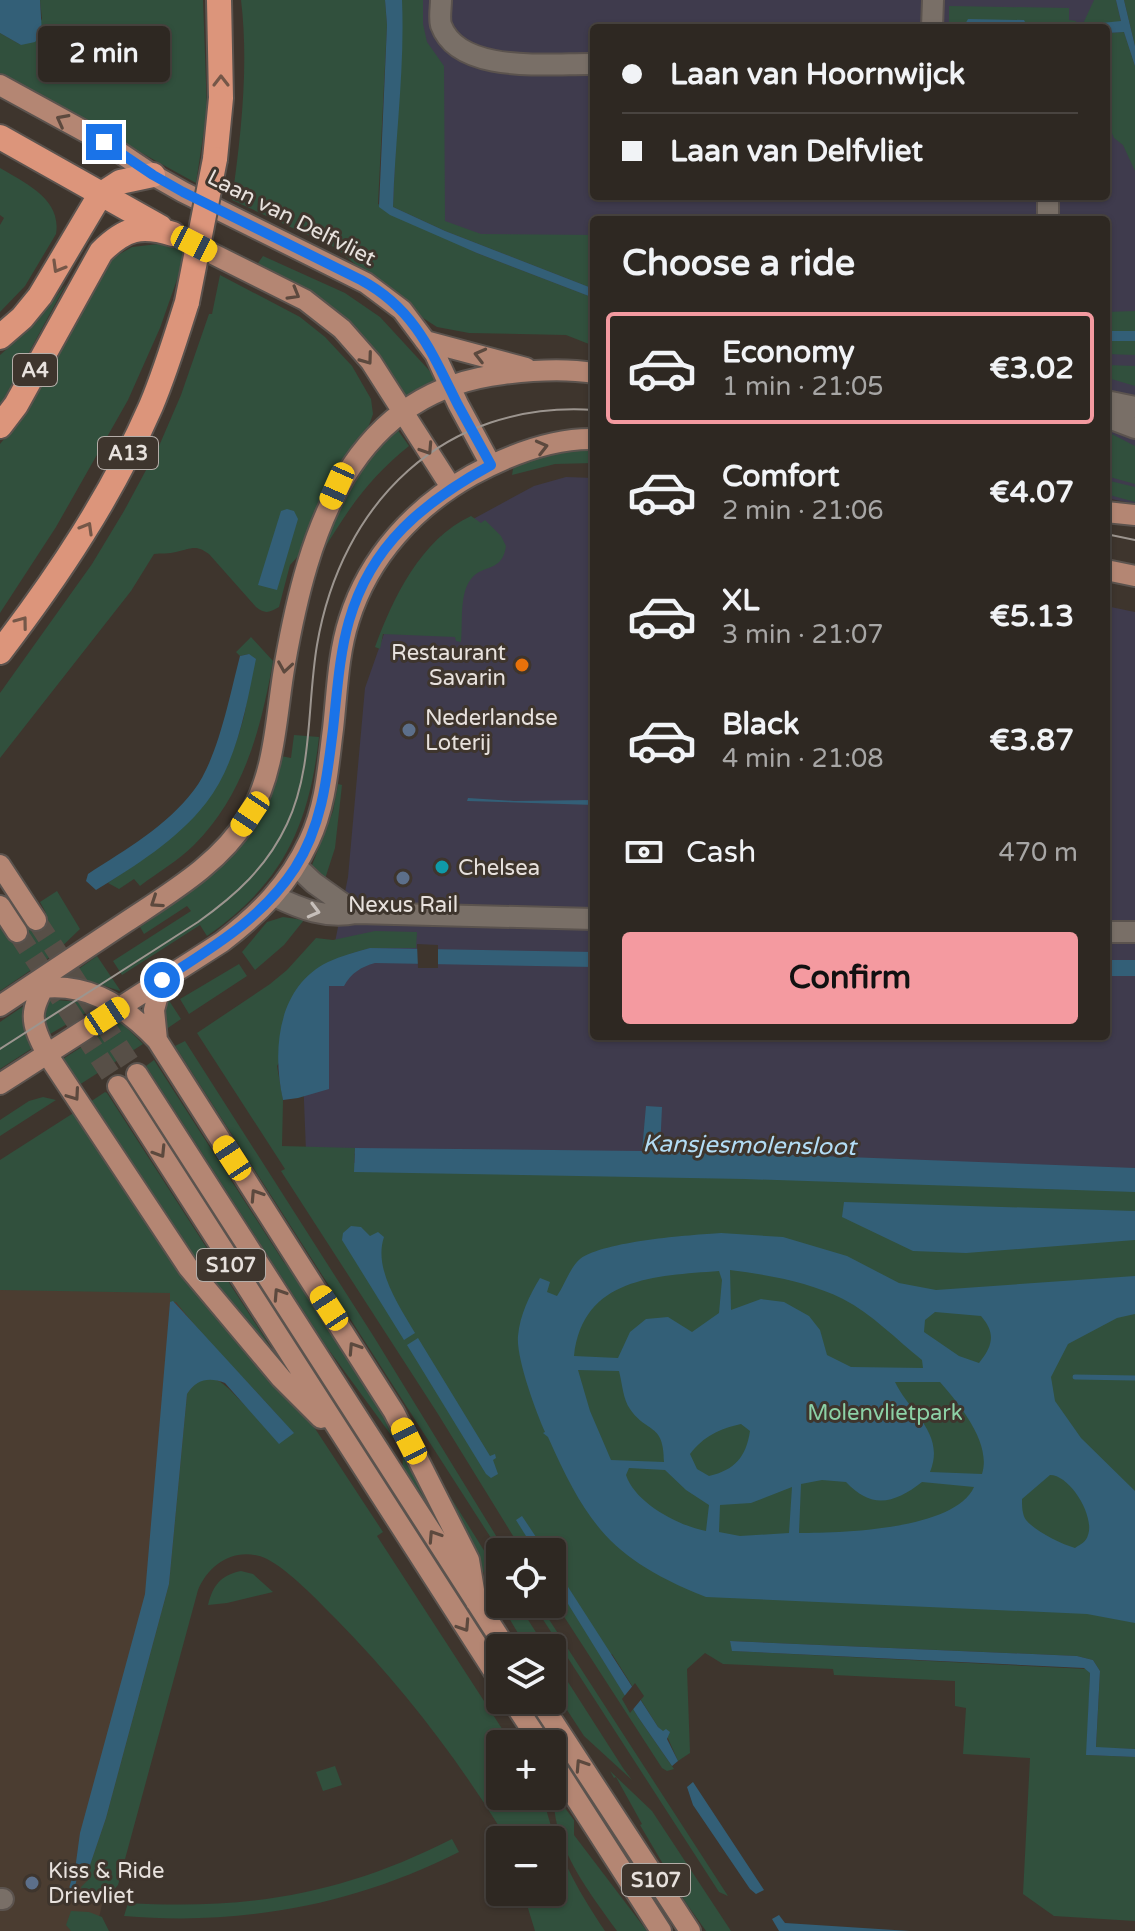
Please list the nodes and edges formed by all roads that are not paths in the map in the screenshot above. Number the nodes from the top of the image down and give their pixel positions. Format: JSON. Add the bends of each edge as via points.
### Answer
{"nodes":[{"id":1,"x":219,"y":0,"type":"edge"},
{"id":2,"x":441,"y":0,"type":"edge"},
{"id":3,"x":933,"y":0,"type":"edge"},
{"id":4,"x":932,"y":24,"type":"edge"},
{"id":5,"x":590,"y":64,"type":"edge"},
{"id":6,"x":0,"y":85,"type":"edge"},
{"id":7,"x":0,"y":137,"type":"edge"},
{"id":8,"x":153,"y":175,"type":"junction"},
{"id":9,"x":100,"y":195,"type":"junction"},
{"id":10,"x":173,"y":234,"type":"junction"},
{"id":11,"x":0,"y":337,"type":"edge"},
{"id":12,"x":425,"y":341,"type":"junction"},
{"id":13,"x":534,"y":370,"type":"junction"},
{"id":14,"x":590,"y":372,"type":"edge"},
{"id":15,"x":450,"y":386,"type":"junction"},
{"id":16,"x":1110,"y":402,"type":"edge"},
{"id":17,"x":1135,"y":407,"type":"edge"},
{"id":18,"x":403,"y":412,"type":"junction"},
{"id":19,"x":1110,"y":419,"type":"edge"},
{"id":20,"x":0,"y":426,"type":"edge"},
{"id":21,"x":1135,"y":428,"type":"edge"},
{"id":22,"x":590,"y":439,"type":"edge"},
{"id":23,"x":491,"y":465,"type":"junction"},
{"id":24,"x":451,"y":487,"type":"junction"},
{"id":25,"x":1110,"y":512,"type":"edge"},
{"id":26,"x":1135,"y":515,"type":"edge"},
{"id":27,"x":1110,"y":571,"type":"edge"},
{"id":28,"x":1135,"y":576,"type":"edge"},
{"id":29,"x":0,"y":652,"type":"edge"},
{"id":30,"x":0,"y":865,"type":"edge"},
{"id":31,"x":296,"y":866,"type":"junction"},
{"id":32,"x":274,"y":896,"type":"junction"},
{"id":33,"x":0,"y":906,"type":"edge"},
{"id":34,"x":356,"y":913,"type":"junction"},
{"id":35,"x":590,"y":919,"type":"edge"},
{"id":36,"x":36,"y":920,"type":"tunnel mouth"},
{"id":37,"x":17,"y":932,"type":"tunnel mouth"},
{"id":38,"x":1110,"y":932,"type":"edge"},
{"id":39,"x":1135,"y":932,"type":"edge"},
{"id":40,"x":48,"y":979,"type":"junction"},
{"id":41,"x":162,"y":980,"type":"junction"},
{"id":42,"x":0,"y":1006,"type":"edge"},
{"id":43,"x":121,"y":1007,"type":"junction"},
{"id":44,"x":157,"y":1040,"type":"junction"},
{"id":45,"x":47,"y":1054,"type":"junction"},
{"id":46,"x":137,"y":1074,"type":"tunnel mouth"},
{"id":47,"x":0,"y":1084,"type":"edge"},
{"id":48,"x":118,"y":1086,"type":"tunnel mouth"},
{"id":49,"x":346,"y":1442,"type":"junction"},
{"id":50,"x":476,"y":1602,"type":"junction"},
{"id":51,"x":497,"y":1634,"type":"edge"},
{"id":52,"x":486,"y":1659,"type":"edge"},
{"id":53,"x":548,"y":1714,"type":"edge"},
{"id":54,"x":566,"y":1783,"type":"edge"},
{"id":55,"x":661,"y":1931,"type":"edge"},
{"id":56,"x":690,"y":1931,"type":"edge"}],
"edges":[{"from":29,"to":1,"type":"highway","number":"A13","one_way":true,"bridge":true,"via":[[75,547],[117,476],[151,406],[187,302],[215,159],[221,98]]},
{"from":2,"to":5,"type":"street","via":[[441,25],[461,51],[492,62]]},
{"from":3,"to":4,"type":"street"},
{"from":8,"to":6,"type":"main road","name":"Laan van Delfvliet","one_way":true},
{"from":7,"to":9,"type":"highway"},
{"from":8,"to":9,"type":"highway","via":[[120,182]]},
{"from":8,"to":12,"type":"main road","name":"Laan van Delfvliet","via":[[366,283],[402,310]]},
{"from":9,"to":10,"type":"highway"},
{"from":9,"to":11,"type":"highway","number":"A4","one_way":true,"via":[[40,296]]},
{"from":10,"to":18,"type":"main road","one_way":true,"via":[[282,287],[328,317],[371,362]]},
{"from":10,"to":20,"type":"highway","number":"A4","via":[[154,228],[130,231],[101,252]]},
{"from":13,"to":12,"type":"main road","one_way":true},
{"from":12,"to":15,"type":"main road","name":"Laan van Delfvliet"},
{"from":13,"to":14,"type":"main road"},
{"from":13,"to":15,"type":"main road"},
{"from":15,"to":18,"type":"main road"},
{"from":15,"to":23,"type":"main road","name":"Laan van Delfvliet"},
{"from":16,"to":17,"type":"street"},
{"from":18,"to":24,"type":"main road","one_way":true},
{"from":18,"to":40,"type":"main road","one_way":true,"via":[[352,461],[315,540],[297,599],[275,735],[250,814],[218,855],[188,880]]},
{"from":19,"to":21,"type":"street"},
{"from":23,"to":22,"type":"main road","one_way":true,"via":[[532,449]]},
{"from":23,"to":24,"type":"main road"},
{"from":24,"to":31,"type":"main road","via":[[398,532],[359,595],[343,646],[324,798]]},
{"from":25,"to":26,"type":"main road"},
{"from":27,"to":28,"type":"main road"},
{"from":30,"to":36,"type":"main road"},
{"from":31,"to":32,"type":"main road"},
{"from":31,"to":34,"type":"street"},
{"from":32,"to":34,"type":"street","one_way":true,"via":[[314,913]]},
{"from":32,"to":41,"type":"main road","via":[[222,942]]},
{"from":33,"to":37,"type":"main road"},
{"from":34,"to":35,"type":"street"},
{"from":38,"to":39,"type":"street"},
{"from":40,"to":42,"type":"main road"},
{"from":40,"to":43,"type":"main road","number":"S107"},
{"from":40,"to":45,"type":"main road","number":"S107","via":[[32,1022]]},
{"from":41,"to":43,"type":"main road"},
{"from":41,"to":44,"type":"main road","via":[[154,1010]]},
{"from":43,"to":44,"type":"main road","number":"S107"},
{"from":43,"to":45,"type":"main road"},
{"from":50,"to":44,"type":"main road","number":"S107","one_way":true,"via":[[469,1560],[394,1412]]},
{"from":45,"to":47,"type":"main road"},
{"from":45,"to":49,"type":"main road","number":"S107","one_way":true,"via":[[188,1267],[281,1378]]},
{"from":50,"to":46,"type":"main road","number":"S107","one_way":true},
{"from":48,"to":49,"type":"main road","number":"S107","one_way":true},
{"from":49,"to":52,"type":"main road","number":"S107","one_way":true},
{"from":50,"to":51,"type":"main road","number":"S107"},
{"from":56,"to":53,"type":"main road","number":"S107","one_way":true},
{"from":54,"to":55,"type":"main road","number":"S107"}]}
